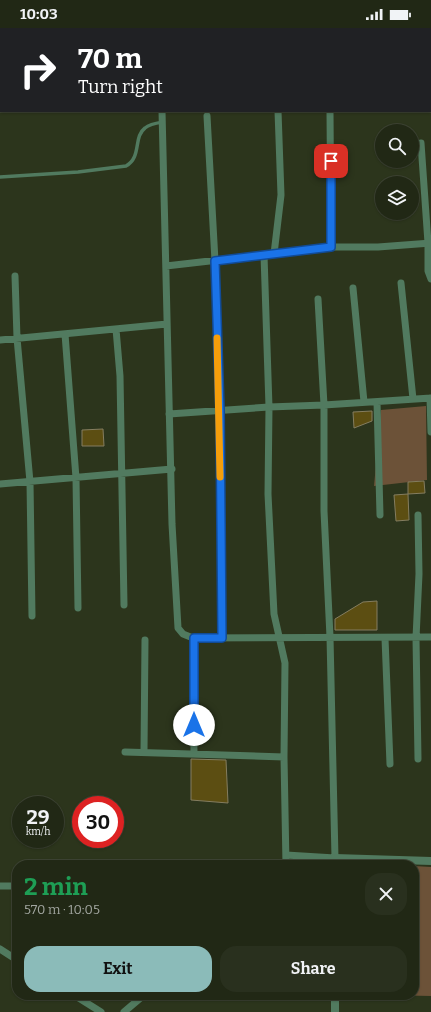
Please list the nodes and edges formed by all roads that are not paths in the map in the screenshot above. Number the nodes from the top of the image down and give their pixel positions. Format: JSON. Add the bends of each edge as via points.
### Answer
{"nodes":[{"id":1,"x":162,"y":112,"type":"edge"},
{"id":2,"x":278,"y":112,"type":"edge"},
{"id":3,"x":330,"y":112,"type":"edge"},
{"id":4,"x":207,"y":116,"type":"dead end"},
{"id":5,"x":163,"y":122,"type":"junction"},
{"id":6,"x":421,"y":143,"type":"dead end"},
{"id":7,"x":0,"y":177,"type":"edge"},
{"id":8,"x":429,"y":243,"type":"edge"},
{"id":9,"x":331,"y":247,"type":"junction"},
{"id":10,"x":274,"y":254,"type":"junction"},
{"id":11,"x":264,"y":255,"type":"junction"},
{"id":12,"x":215,"y":261,"type":"junction"},
{"id":13,"x":166,"y":266,"type":"junction"},
{"id":14,"x":15,"y":276,"type":"dead end"},
{"id":15,"x":431,"y":279,"type":"edge"},
{"id":16,"x":401,"y":283,"type":"dead end"},
{"id":17,"x":353,"y":288,"type":"dead end"},
{"id":18,"x":318,"y":299,"type":"dead end"},
{"id":19,"x":167,"y":324,"type":"junction"},
{"id":20,"x":116,"y":329,"type":"junction"},
{"id":21,"x":65,"y":334,"type":"junction"},
{"id":22,"x":17,"y":338,"type":"junction"},
{"id":23,"x":0,"y":340,"type":"edge"},
{"id":24,"x":430,"y":398,"type":"edge"},
{"id":25,"x":413,"y":400,"type":"junction"},
{"id":26,"x":364,"y":402,"type":"junction"},
{"id":27,"x":376,"y":402,"type":"junction"},
{"id":28,"x":324,"y":405,"type":"junction"},
{"id":29,"x":269,"y":407,"type":"junction"},
{"id":30,"x":220,"y":410,"type":"junction"},
{"id":31,"x":169,"y":414,"type":"junction"},
{"id":32,"x":431,"y":432,"type":"edge"},
{"id":33,"x":172,"y":470,"type":"junction"},
{"id":34,"x":122,"y":474,"type":"junction"},
{"id":35,"x":76,"y":478,"type":"junction"},
{"id":36,"x":30,"y":482,"type":"junction"},
{"id":37,"x":0,"y":484,"type":"edge"},
{"id":38,"x":380,"y":515,"type":"dead end"},
{"id":39,"x":418,"y":515,"type":"dead end"},
{"id":40,"x":124,"y":605,"type":"dead end"},
{"id":41,"x":78,"y":608,"type":"dead end"},
{"id":42,"x":32,"y":616,"type":"dead end"},
{"id":43,"x":330,"y":637,"type":"junction"},
{"id":44,"x":431,"y":637,"type":"edge"},
{"id":45,"x":194,"y":638,"type":"junction"},
{"id":46,"x":222,"y":638,"type":"junction"},
{"id":47,"x":280,"y":638,"type":"junction"},
{"id":48,"x":385,"y":638,"type":"junction"},
{"id":49,"x":416,"y":638,"type":"junction"},
{"id":50,"x":145,"y":640,"type":"dead end"},
{"id":51,"x":125,"y":752,"type":"dead end"},
{"id":52,"x":144,"y":752,"type":"junction"},
{"id":53,"x":194,"y":754,"type":"junction"},
{"id":54,"x":284,"y":757,"type":"junction"},
{"id":55,"x":418,"y":759,"type":"dead end"},
{"id":56,"x":390,"y":764,"type":"dead end"},
{"id":57,"x":286,"y":854,"type":"junction"},
{"id":58,"x":286,"y":860,"type":"edge"},
{"id":59,"x":323,"y":860,"type":"edge"},
{"id":60,"x":335,"y":860,"type":"edge"},
{"id":61,"x":419,"y":861,"type":"edge"},
{"id":62,"x":431,"y":861,"type":"edge"},
{"id":63,"x":0,"y":886,"type":"edge"},
{"id":64,"x":12,"y":886,"type":"edge"},
{"id":65,"x":0,"y":949,"type":"edge"},
{"id":66,"x":12,"y":957,"type":"edge"},
{"id":67,"x":82,"y":1000,"type":"edge"},
{"id":68,"x":138,"y":1000,"type":"edge"},
{"id":69,"x":335,"y":1000,"type":"edge"},
{"id":70,"x":101,"y":1012,"type":"edge"},
{"id":71,"x":124,"y":1012,"type":"edge"},
{"id":72,"x":335,"y":1012,"type":"edge"}],
"edges":[{"from":1,"to":5,"type":"street"},
{"from":2,"to":10,"type":"street","via":[[281,195]]},
{"from":3,"to":9,"type":"street"},
{"from":4,"to":12,"type":"street"},
{"from":5,"to":7,"type":"lane","via":[[144,128],[133,161],[126,166]]},
{"from":5,"to":13,"type":"street"},
{"from":6,"to":8,"type":"street"},
{"from":8,"to":9,"type":"street"},
{"from":8,"to":15,"type":"street","via":[[428,271]]},
{"from":9,"to":10,"type":"street"},
{"from":10,"to":11,"type":"street"},
{"from":11,"to":12,"type":"street"},
{"from":11,"to":29,"type":"street"},
{"from":12,"to":13,"type":"street"},
{"from":12,"to":30,"type":"street"},
{"from":13,"to":19,"type":"street"},
{"from":14,"to":22,"type":"street"},
{"from":16,"to":25,"type":"street"},
{"from":17,"to":26,"type":"street"},
{"from":18,"to":28,"type":"street"},
{"from":19,"to":20,"type":"street"},
{"from":19,"to":31,"type":"street"},
{"from":20,"to":21,"type":"street"},
{"from":20,"to":34,"type":"street","via":[[120,376]]},
{"from":21,"to":22,"type":"street"},
{"from":21,"to":35,"type":"street"},
{"from":22,"to":23,"type":"street"},
{"from":22,"to":36,"type":"street"},
{"from":24,"to":25,"type":"street"},
{"from":24,"to":32,"type":"street"},
{"from":25,"to":27,"type":"street"},
{"from":26,"to":27,"type":"street"},
{"from":26,"to":28,"type":"street"},
{"from":27,"to":38,"type":"street"},
{"from":28,"to":29,"type":"street"},
{"from":28,"to":43,"type":"street","via":[[324,511]]},
{"from":29,"to":30,"type":"street"},
{"from":29,"to":47,"type":"street","via":[[268,494],[274,614]]},
{"from":30,"to":31,"type":"street"},
{"from":30,"to":46,"type":"street"},
{"from":31,"to":33,"type":"street"},
{"from":33,"to":34,"type":"street"},
{"from":33,"to":45,"type":"street","via":[[177,623],[180,632]]},
{"from":34,"to":35,"type":"street"},
{"from":34,"to":40,"type":"street"},
{"from":35,"to":36,"type":"street"},
{"from":35,"to":41,"type":"street"},
{"from":36,"to":37,"type":"street"},
{"from":36,"to":42,"type":"street"},
{"from":39,"to":49,"type":"street"},
{"from":43,"to":47,"type":"street"},
{"from":43,"to":48,"type":"street"},
{"from":43,"to":60,"type":"street"},
{"from":44,"to":49,"type":"street"},
{"from":45,"to":46,"type":"street"},
{"from":45,"to":53,"type":"street"},
{"from":46,"to":47,"type":"street"},
{"from":47,"to":54,"type":"street","via":[[285,663]]},
{"from":48,"to":49,"type":"street"},
{"from":48,"to":56,"type":"street"},
{"from":49,"to":55,"type":"street"},
{"from":50,"to":52,"type":"street"},
{"from":51,"to":52,"type":"street"},
{"from":52,"to":53,"type":"street"},
{"from":53,"to":54,"type":"street"},
{"from":54,"to":57,"type":"street"},
{"from":57,"to":58,"type":"street"},
{"from":57,"to":59,"type":"street"},
{"from":61,"to":62,"type":"street"},
{"from":63,"to":64,"type":"street"},
{"from":65,"to":66,"type":"street"},
{"from":67,"to":70,"type":"street"},
{"from":68,"to":71,"type":"street"},
{"from":69,"to":72,"type":"street"}]}
